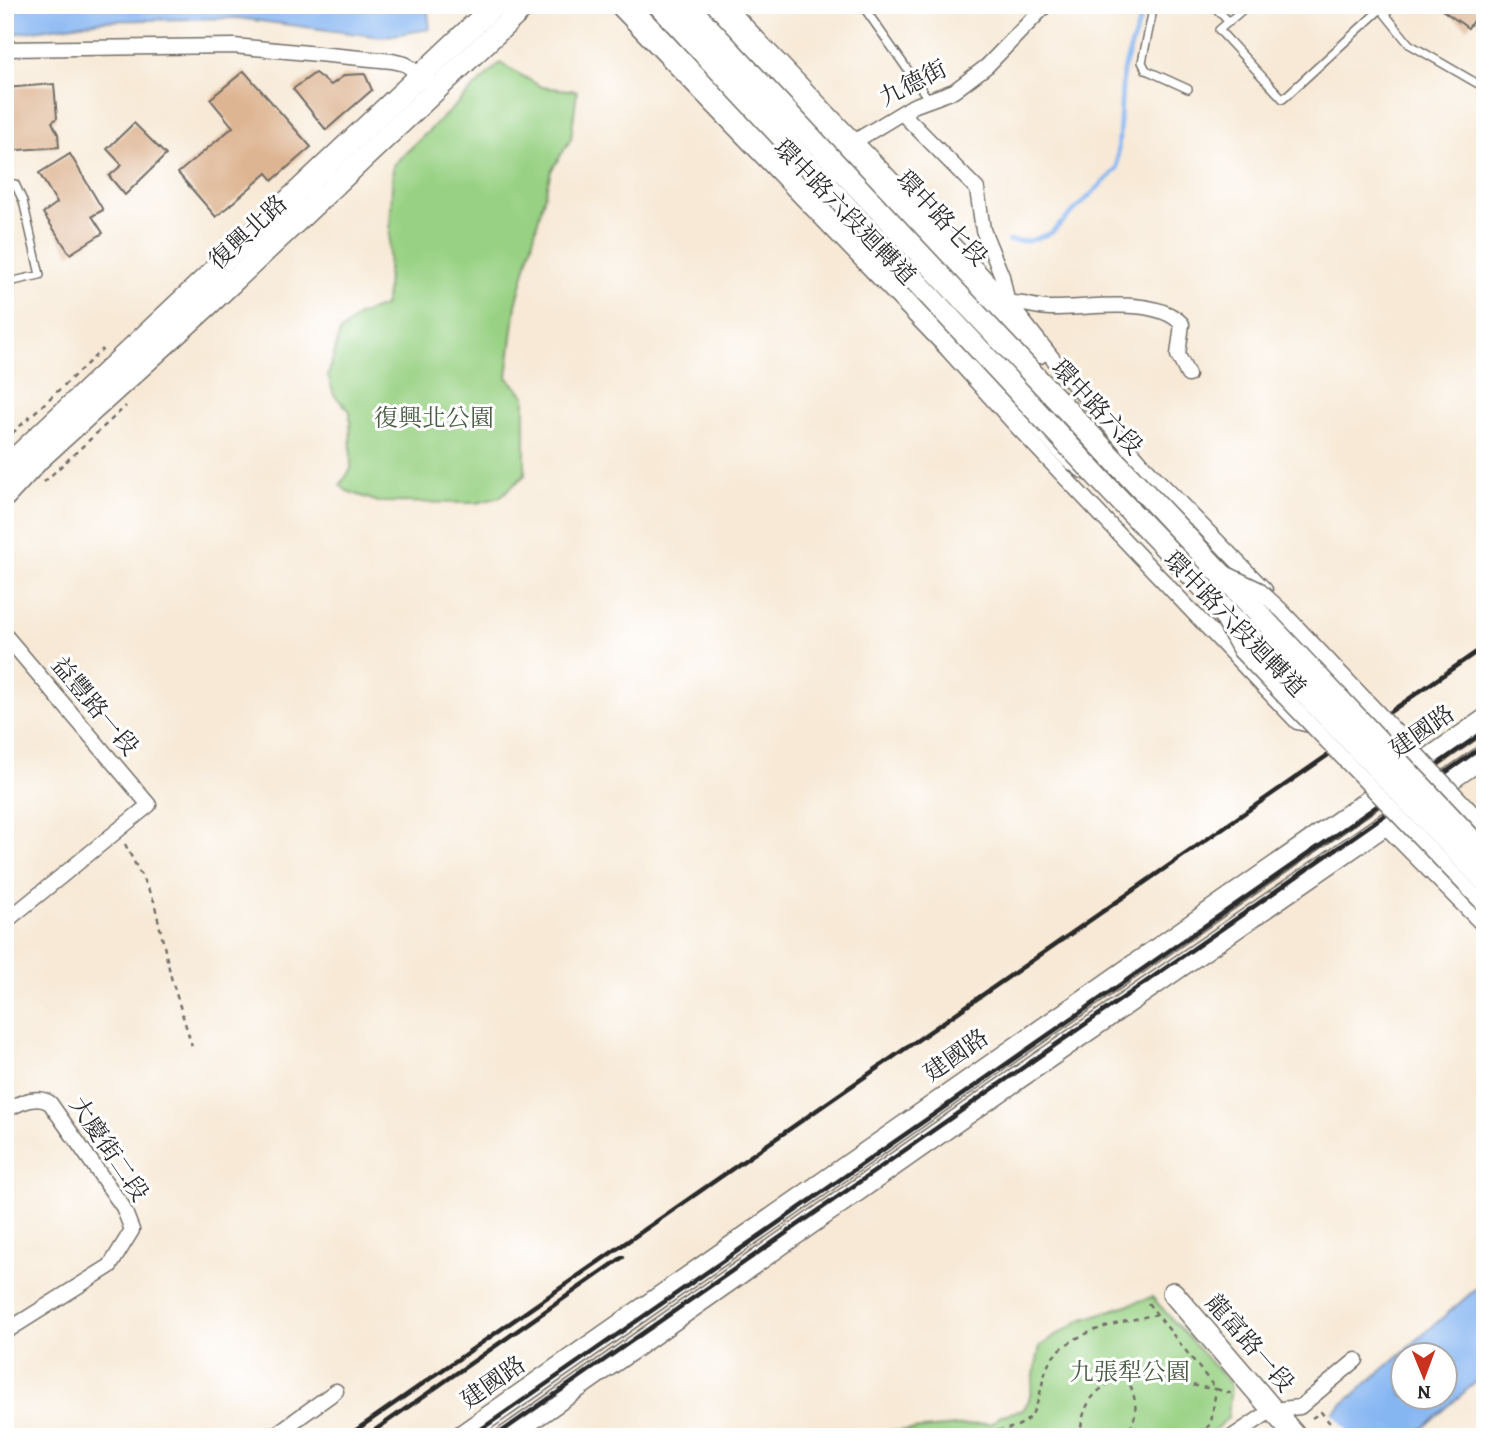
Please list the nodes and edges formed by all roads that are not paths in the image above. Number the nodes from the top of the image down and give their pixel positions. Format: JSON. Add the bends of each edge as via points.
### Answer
{"nodes":[{"id":1,"x":495,"y":5,"type":"edge"},
{"id":2,"x":526,"y":5,"type":"edge"},
{"id":3,"x":616,"y":5,"type":"edge"},
{"id":4,"x":632,"y":5,"type":"edge"},
{"id":5,"x":659,"y":5,"type":"edge"},
{"id":6,"x":687,"y":5,"type":"edge"},
{"id":7,"x":711,"y":5,"type":"edge"},
{"id":8,"x":726,"y":5,"type":"edge"},
{"id":9,"x":1046,"y":5,"type":"edge"},
{"id":10,"x":1154,"y":5,"type":"edge"},
{"id":11,"x":1213,"y":5,"type":"edge"},
{"id":12,"x":1248,"y":5,"type":"edge"},
{"id":13,"x":1383,"y":7,"type":"edge"},
{"id":14,"x":867,"y":12,"type":"dead end"},
{"id":15,"x":1229,"y":22,"type":"junction"},
{"id":16,"x":5,"y":49,"type":"edge"},
{"id":17,"x":430,"y":82,"type":"junction"},
{"id":18,"x":1485,"y":88,"type":"edge"},
{"id":19,"x":1188,"y":89,"type":"dead end"},
{"id":20,"x":930,"y":102,"type":"junction"},
{"id":21,"x":902,"y":113,"type":"junction"},
{"id":22,"x":850,"y":144,"type":"junction"},
{"id":23,"x":5,"y":183,"type":"edge"},
{"id":24,"x":798,"y":189,"type":"junction"},
{"id":25,"x":5,"y":283,"type":"edge"},
{"id":26,"x":1002,"y":306,"type":"junction"},
{"id":27,"x":951,"y":346,"type":"junction"},
{"id":28,"x":1188,"y":375,"type":"dead end"},
{"id":29,"x":1066,"y":381,"type":"junction"},
{"id":30,"x":1024,"y":425,"type":"junction"},
{"id":31,"x":5,"y":468,"type":"edge"},
{"id":32,"x":1117,"y":482,"type":"junction"},
{"id":33,"x":5,"y":496,"type":"edge"},
{"id":34,"x":1219,"y":570,"type":"junction"},
{"id":35,"x":1210,"y":595,"type":"junction"},
{"id":36,"x":5,"y":635,"type":"edge"},
{"id":37,"x":1485,"y":720,"type":"edge"},
{"id":38,"x":1485,"y":755,"type":"edge"},
{"id":39,"x":1451,"y":780,"type":"junction"},
{"id":40,"x":1485,"y":816,"type":"edge"},
{"id":41,"x":1387,"y":823,"type":"junction"},
{"id":42,"x":1485,"y":826,"type":"edge"},
{"id":43,"x":1485,"y":854,"type":"edge"},
{"id":44,"x":1485,"y":881,"type":"edge"},
{"id":45,"x":1485,"y":906,"type":"edge"},
{"id":46,"x":5,"y":922,"type":"edge"},
{"id":47,"x":1485,"y":922,"type":"edge"},
{"id":48,"x":5,"y":1111,"type":"edge"},
{"id":49,"x":1173,"y":1293,"type":"dead end"},
{"id":50,"x":5,"y":1332,"type":"edge"},
{"id":51,"x":1356,"y":1360,"type":"dead end"},
{"id":52,"x":336,"y":1391,"type":"dead end"},
{"id":53,"x":1272,"y":1410,"type":"junction"},
{"id":54,"x":1291,"y":1431,"type":"edge"},
{"id":55,"x":272,"y":1437,"type":"edge"},
{"id":56,"x":460,"y":1437,"type":"edge"},
{"id":57,"x":506,"y":1437,"type":"edge"},
{"id":58,"x":1232,"y":1437,"type":"edge"}],
"edges":[{"from":1,"to":17,"type":"street","name":"復興北路"},
{"from":2,"to":17,"type":"street","name":"復興北路"},
{"from":3,"to":24,"type":"street","name":"環中路六段迴轉道"},
{"from":4,"to":24,"type":"street","name":"環中路六段"},
{"from":5,"to":32,"type":"street","name":"環中路六段","bridge":true},
{"from":6,"to":32,"type":"street","name":"環中路六段","bridge":true},
{"from":7,"to":22,"type":"street","name":"環中路七段"},
{"from":8,"to":22,"type":"street"},
{"from":9,"to":20,"type":"street","name":"九德街","via":[[987,66],[954,91]]},
{"from":10,"to":19,"type":"lane","via":[[1142,62],[1146,70]]},
{"from":11,"to":15,"type":"lane"},
{"from":12,"to":15,"type":"lane"},
{"from":13,"to":15,"type":"lane","via":[[1283,99],[1219,30]]},
{"from":13,"to":18,"type":"lane","via":[[1409,44]]},
{"from":14,"to":20,"type":"lane"},
{"from":16,"to":17,"type":"street","via":[[234,46],[391,61],[405,64]]},
{"from":17,"to":31,"type":"street","name":"復興北路","via":[[334,155]]},
{"from":17,"to":33,"type":"street","name":"復興北路","via":[[206,307],[40,458]]},
{"from":20,"to":21,"type":"street","name":"九德街"},
{"from":21,"to":22,"type":"street","name":"九德街"},
{"from":21,"to":26,"type":"street","via":[[977,189],[983,230],[1002,276]]},
{"from":22,"to":24,"type":"street","name":"九德街"},
{"from":22,"to":26,"type":"street","name":"環中路七段"},
{"from":23,"to":25,"type":"lane","via":[[15,184],[23,201],[40,275]]},
{"from":24,"to":27,"type":"street","name":"環中路六段"},
{"from":26,"to":27,"type":"street"},
{"from":26,"to":28,"type":"street","via":[[1111,305],[1173,314],[1182,324],[1178,355]]},
{"from":26,"to":29,"type":"street","name":"環中路七段"},
{"from":27,"to":30,"type":"street","name":"環中路六段"},
{"from":29,"to":30,"type":"street"},
{"from":29,"to":30,"type":"street","name":"環中路六段迴轉道","via":[[1163,486],[1355,678],[1358,695],[1321,727],[1297,722]]},
{"from":29,"to":32,"type":"street","name":"環中路七段","via":[[1094,418]]},
{"from":30,"to":32,"type":"street","name":"環中路六段","via":[[1067,459]]},
{"from":32,"to":34,"type":"street","name":"環中路六段","bridge":true},
{"from":32,"to":35,"type":"street","name":"環中路六段","bridge":true},
{"from":34,"to":42,"type":"street","name":"環中路六段","bridge":true,"via":[[1258,589],[1281,610]]},
{"from":34,"to":43,"type":"street","bridge":true},
{"from":35,"to":44,"type":"street","bridge":true},
{"from":35,"to":45,"type":"street","name":"環中路六段","bridge":true,"via":[[1240,651]]},
{"from":36,"to":46,"type":"street","name":"益豐路一段","via":[[149,805]]},
{"from":37,"to":56,"type":"street","name":"建國路"},
{"from":38,"to":39,"type":"street"},
{"from":39,"to":40,"type":"street"},
{"from":39,"to":41,"type":"street"},
{"from":41,"to":47,"type":"street"},
{"from":41,"to":57,"type":"street"},
{"from":48,"to":50,"type":"street","name":"大慶街二段","via":[[31,1099],[50,1103],[123,1207],[132,1230],[110,1265]]},
{"from":49,"to":53,"type":"street","name":"龍富路一段"},
{"from":51,"to":53,"type":"street","via":[[1300,1407]]},
{"from":52,"to":55,"type":"street"},
{"from":53,"to":54,"type":"street","name":"龍富路一段"},
{"from":53,"to":58,"type":"street"}]}
